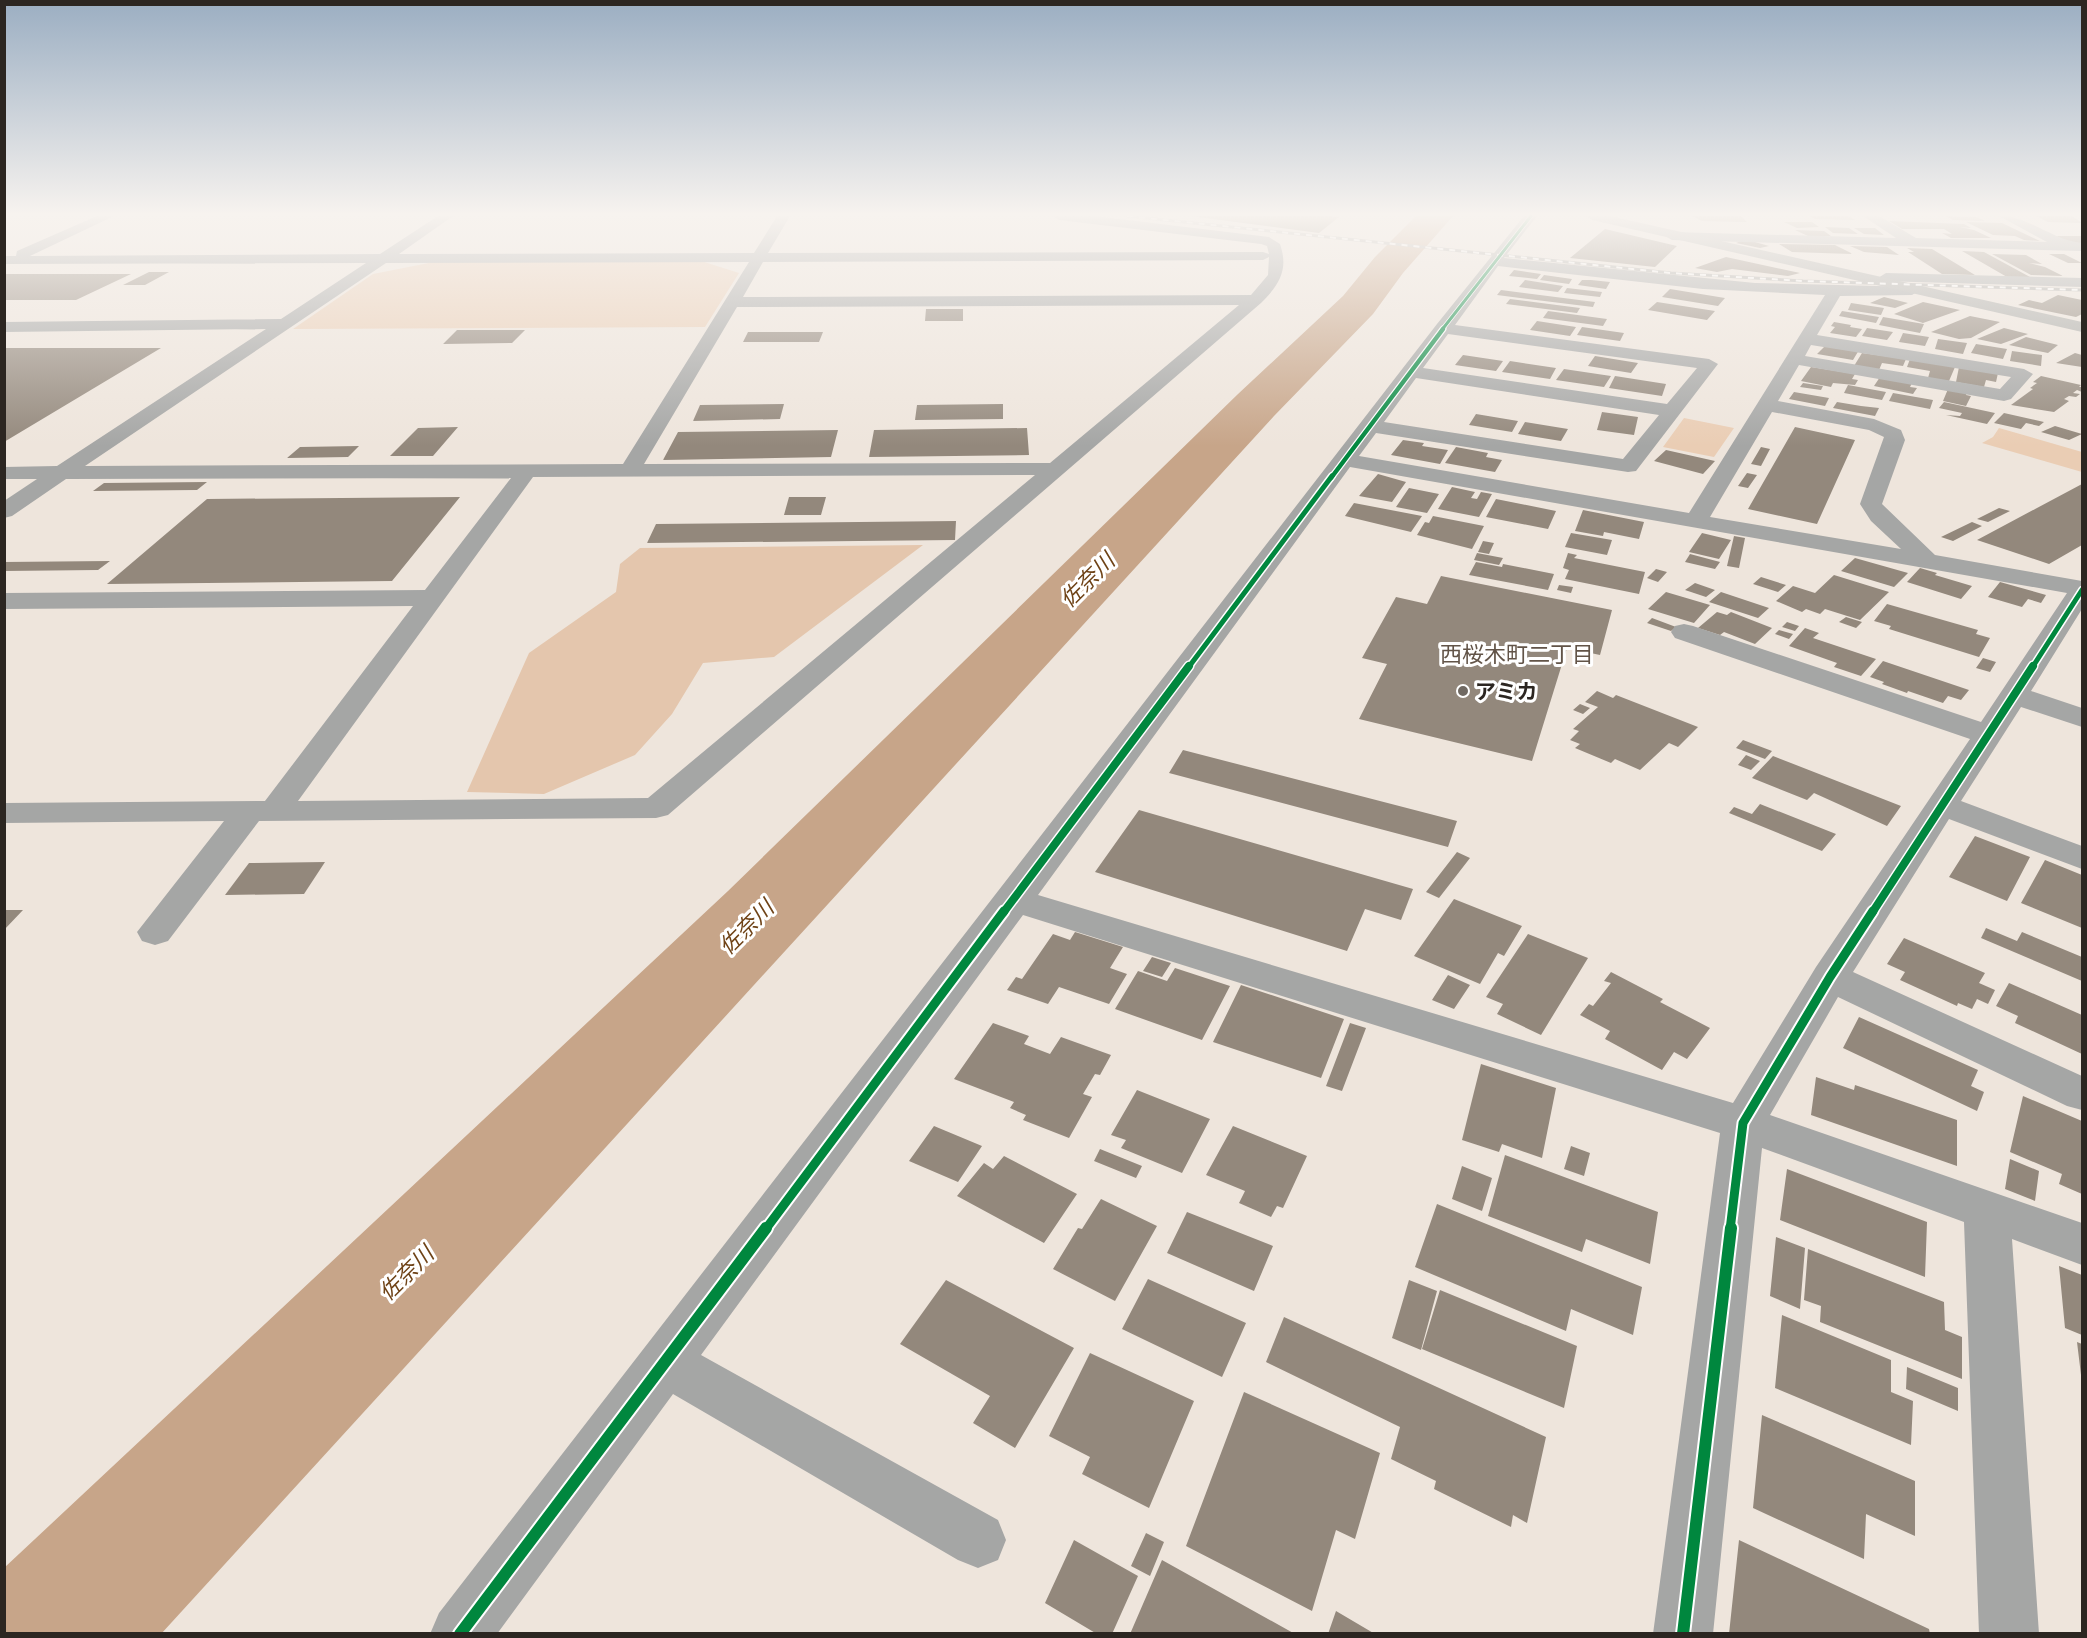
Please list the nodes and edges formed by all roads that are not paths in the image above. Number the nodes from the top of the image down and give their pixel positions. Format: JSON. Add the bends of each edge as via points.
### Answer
{"nodes":[{"id":1,"x":332,"y":292,"type":"edge"},
{"id":2,"x":739,"y":292,"type":"edge"},
{"id":3,"x":1261,"y":292,"type":"edge"},
{"id":4,"x":1470,"y":292,"type":"edge"},
{"id":5,"x":1835,"y":292,"type":"edge"},
{"id":6,"x":1923,"y":292,"type":"edge"},
{"id":7,"x":1254,"y":300,"type":"junction"},
{"id":8,"x":734,"y":302,"type":"junction"},
{"id":9,"x":285,"y":324,"type":"junction"},
{"id":10,"x":4,"y":327,"type":"edge"},
{"id":11,"x":2082,"y":327,"type":"edge"},
{"id":12,"x":1443,"y":328,"type":"junction"},
{"id":13,"x":1808,"y":339,"type":"junction"},
{"id":14,"x":1794,"y":359,"type":"junction"},
{"id":15,"x":1412,"y":372,"type":"junction"},
{"id":16,"x":1767,"y":405,"type":"junction"},
{"id":17,"x":1673,"y":411,"type":"junction"},
{"id":18,"x":1371,"y":426,"type":"junction"},
{"id":19,"x":1344,"y":460,"type":"junction"},
{"id":20,"x":1056,"y":469,"type":"junction"},
{"id":21,"x":630,"y":470,"type":"junction"},
{"id":22,"x":527,"y":471,"type":"junction"},
{"id":23,"x":4,"y":473,"type":"edge"},
{"id":24,"x":60,"y":473,"type":"junction"},
{"id":25,"x":4,"y":512,"type":"edge"},
{"id":26,"x":1696,"y":520,"type":"junction"},
{"id":27,"x":1926,"y":560,"type":"junction"},
{"id":28,"x":2082,"y":589,"type":"edge"},
{"id":29,"x":432,"y":598,"type":"junction"},
{"id":30,"x":4,"y":601,"type":"edge"},
{"id":31,"x":1684,"y":632,"type":"dead end"},
{"id":32,"x":2015,"y":695,"type":"junction"},
{"id":33,"x":2082,"y":717,"type":"edge"},
{"id":34,"x":1989,"y":735,"type":"junction"},
{"id":35,"x":1944,"y":806,"type":"junction"},
{"id":36,"x":262,"y":811,"type":"junction"},
{"id":37,"x":4,"y":813,"type":"edge"},
{"id":38,"x":2082,"y":858,"type":"edge"},
{"id":39,"x":1011,"y":899,"type":"junction"},
{"id":40,"x":155,"y":932,"type":"dead end"},
{"id":41,"x":1830,"y":977,"type":"junction"},
{"id":42,"x":2082,"y":1094,"type":"edge"},
{"id":43,"x":1743,"y":1123,"type":"junction"},
{"id":44,"x":1987,"y":1210,"type":"junction"},
{"id":45,"x":2082,"y":1244,"type":"edge"},
{"id":46,"x":664,"y":1361,"type":"junction"},
{"id":47,"x":978,"y":1540,"type":"dead end"},
{"id":48,"x":460,"y":1634,"type":"edge"},
{"id":49,"x":1683,"y":1634,"type":"edge"},
{"id":50,"x":2010,"y":1634,"type":"edge"}],
"edges":[{"from":1,"to":9,"type":"street"},
{"from":2,"to":8,"type":"street"},
{"from":3,"to":7,"type":"street"},
{"from":4,"to":12,"type":"street"},
{"from":5,"to":13,"type":"street"},
{"from":6,"to":11,"type":"main road"},
{"from":7,"to":8,"type":"street"},
{"from":7,"to":20,"type":"street"},
{"from":8,"to":21,"type":"street"},
{"from":9,"to":10,"type":"street"},
{"from":9,"to":24,"type":"street"},
{"from":12,"to":15,"type":"street"},
{"from":12,"to":17,"type":"street","via":[[1709,364]]},
{"from":13,"to":14,"type":"street"},
{"from":13,"to":14,"type":"street","via":[[2024,374],[2004,395]]},
{"from":14,"to":16,"type":"street"},
{"from":15,"to":17,"type":"street"},
{"from":15,"to":18,"type":"street"},
{"from":16,"to":26,"type":"street"},
{"from":16,"to":27,"type":"street","via":[[1874,425],[1894,434],[1871,504]]},
{"from":17,"to":18,"type":"street","via":[[1628,466]]},
{"from":18,"to":19,"type":"street"},
{"from":19,"to":26,"type":"street"},
{"from":19,"to":39,"type":"street"},
{"from":20,"to":21,"type":"street"},
{"from":20,"to":36,"type":"street","via":[[656,808]]},
{"from":21,"to":22,"type":"street"},
{"from":22,"to":24,"type":"street"},
{"from":22,"to":29,"type":"street"},
{"from":23,"to":24,"type":"street"},
{"from":24,"to":25,"type":"street"},
{"from":26,"to":27,"type":"street"},
{"from":27,"to":28,"type":"street"},
{"from":28,"to":32,"type":"street"},
{"from":29,"to":30,"type":"street"},
{"from":29,"to":36,"type":"street"},
{"from":31,"to":34,"type":"street"},
{"from":32,"to":33,"type":"street"},
{"from":32,"to":34,"type":"street"},
{"from":34,"to":35,"type":"street"},
{"from":35,"to":38,"type":"street"},
{"from":35,"to":41,"type":"street"},
{"from":36,"to":37,"type":"street"},
{"from":36,"to":40,"type":"street"},
{"from":39,"to":43,"type":"street"},
{"from":39,"to":46,"type":"street"},
{"from":41,"to":42,"type":"street"},
{"from":41,"to":43,"type":"street"},
{"from":43,"to":44,"type":"street"},
{"from":43,"to":49,"type":"street"},
{"from":44,"to":45,"type":"street"},
{"from":44,"to":50,"type":"street"},
{"from":46,"to":47,"type":"street"},
{"from":46,"to":48,"type":"street"}]}
